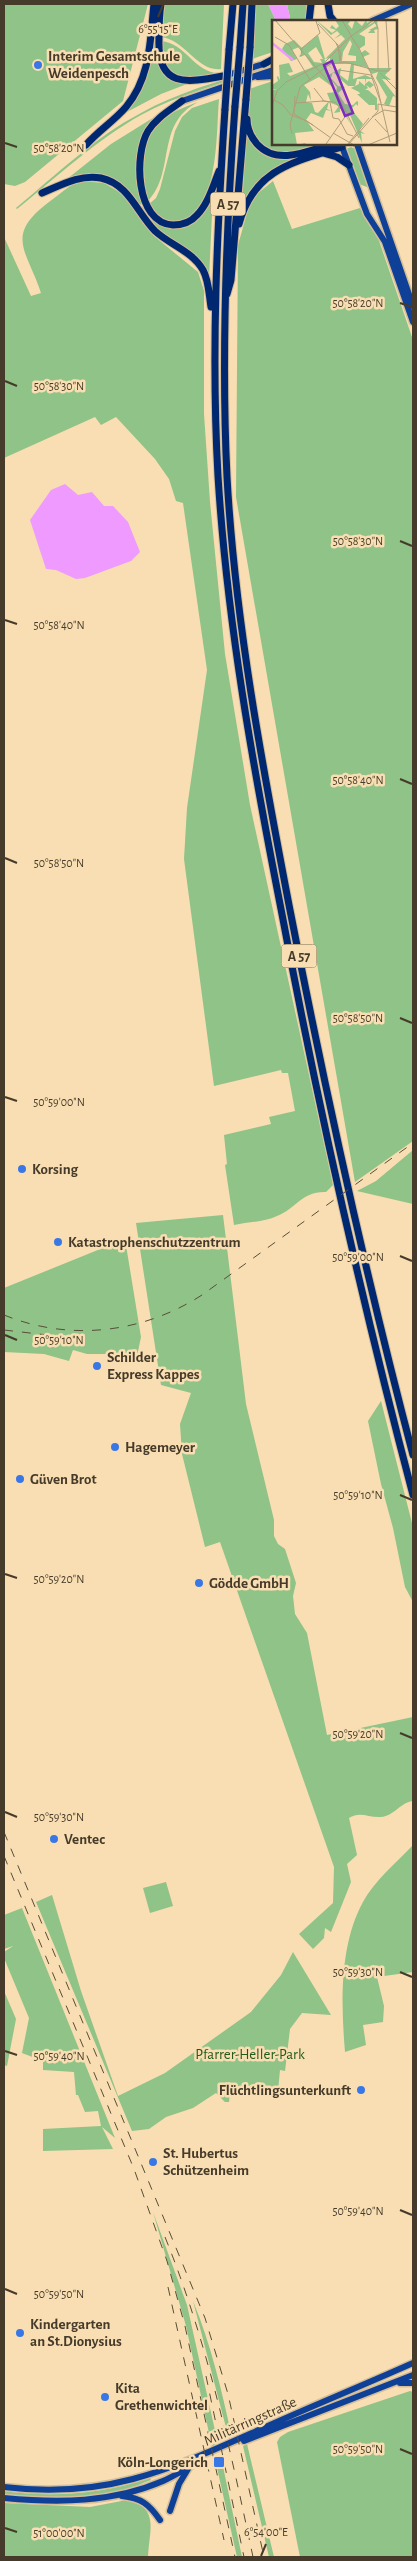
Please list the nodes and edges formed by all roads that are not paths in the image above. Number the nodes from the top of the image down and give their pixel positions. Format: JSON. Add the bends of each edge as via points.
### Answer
{"nodes":[{"id":1,"x":154,"y":4,"type":"edge"},
{"id":2,"x":161,"y":4,"type":"edge"},
{"id":3,"x":228,"y":4,"type":"edge"},
{"id":4,"x":232,"y":4,"type":"edge"},
{"id":5,"x":243,"y":4,"type":"edge"},
{"id":6,"x":252,"y":4,"type":"edge"},
{"id":7,"x":311,"y":4,"type":"edge"},
{"id":8,"x":328,"y":4,"type":"edge"},
{"id":9,"x":411,"y":4,"type":"edge"},
{"id":10,"x":309,"y":20,"type":"edge"},
{"id":11,"x":333,"y":20,"type":"edge"},
{"id":12,"x":374,"y":20,"type":"edge"},
{"id":13,"x":230,"y":23,"type":"junction"},
{"id":14,"x":272,"y":60,"type":"edge"},
{"id":15,"x":264,"y":64,"type":"joint"},
{"id":16,"x":272,"y":70,"type":"edge"},
{"id":17,"x":223,"y":76,"type":"joint"},
{"id":18,"x":272,"y":76,"type":"edge"},
{"id":19,"x":252,"y":77,"type":"junction"},
{"id":20,"x":246,"y":99,"type":"junction"},
{"id":21,"x":182,"y":101,"type":"joint"},
{"id":22,"x":86,"y":145,"type":"dead end"},
{"id":23,"x":343,"y":145,"type":"edge"},
{"id":24,"x":357,"y":145,"type":"edge"},
{"id":25,"x":319,"y":146,"type":"edge"},
{"id":26,"x":323,"y":153,"type":"junction"},
{"id":27,"x":222,"y":164,"type":"junction"},
{"id":28,"x":349,"y":165,"type":"junction"},
{"id":29,"x":42,"y":193,"type":"dead end"},
{"id":30,"x":234,"y":242,"type":"junction"},
{"id":31,"x":224,"y":301,"type":"junction"},
{"id":32,"x":413,"y":306,"type":"edge"},
{"id":33,"x":413,"y":322,"type":"edge"},
{"id":34,"x":213,"y":330,"type":"junction"},
{"id":35,"x":413,"y":1455,"type":"edge"},
{"id":36,"x":413,"y":1496,"type":"edge"},
{"id":37,"x":413,"y":2363,"type":"edge"},
{"id":38,"x":413,"y":2375,"type":"edge"},
{"id":39,"x":391,"y":2384,"type":"junction"},
{"id":40,"x":413,"y":2384,"type":"edge"},
{"id":41,"x":188,"y":2468,"type":"junction"},
{"id":42,"x":4,"y":2487,"type":"edge"},
{"id":43,"x":116,"y":2496,"type":"junction"},
{"id":44,"x":4,"y":2498,"type":"edge"},
{"id":45,"x":170,"y":2511,"type":"dead end"},
{"id":46,"x":160,"y":2520,"type":"dead end"}],
"edges":[{"from":1,"to":22,"type":"highway","via":[[147,64],[136,92],[126,108]]},
{"from":2,"to":17,"type":"highway","via":[[158,52],[161,66],[167,74],[184,81]]},
{"from":3,"to":13,"type":"highway"},
{"from":4,"to":13,"type":"highway","number":"A 57"},
{"from":5,"to":31,"type":"highway","number":"A 57","bridge":true},
{"from":6,"to":20,"type":"highway","bridge":true},
{"from":7,"to":10,"type":"highway"},
{"from":8,"to":11,"type":"highway"},
{"from":9,"to":12,"type":"main road"},
{"from":13,"to":27,"type":"highway","number":"A 57","bridge":true},
{"from":14,"to":15,"type":"highway"},
{"from":15,"to":17,"type":"main road"},
{"from":16,"to":19,"type":"main road"},
{"from":18,"to":19,"type":"main road"},
{"from":19,"to":21,"type":"main road"},
{"from":20,"to":25,"type":"highway","via":[[250,134],[263,149],[285,156]]},
{"from":20,"to":30,"type":"highway"},
{"from":21,"to":27,"type":"highway","via":[[153,124],[145,136],[141,180],[147,209],[168,224],[192,220],[206,202]]},
{"from":23,"to":26,"type":"highway"},
{"from":23,"to":28,"type":"main road"},
{"from":24,"to":32,"type":"main road"},
{"from":26,"to":28,"type":"highway"},
{"from":26,"to":30,"type":"highway","via":[[278,169],[262,181],[242,211]]},
{"from":27,"to":34,"type":"highway","number":"A 57"},
{"from":28,"to":33,"type":"main road","via":[[367,214],[384,242]]},
{"from":29,"to":34,"type":"highway","via":[[87,177],[107,180],[121,188],[155,231],[192,257],[202,269],[208,287]]},
{"from":30,"to":31,"type":"highway","via":[[231,280]]},
{"from":31,"to":35,"type":"highway","number":"A 57","via":[[227,476],[246,665],[269,802],[330,1111]]},
{"from":34,"to":36,"type":"highway","number":"A 57","via":[[218,467],[227,584],[260,804],[323,1116],[384,1386]]},
{"from":37,"to":42,"type":"main road","name":"Militärringstraße","via":[[192,2460],[132,2480],[78,2490],[39,2491]]},
{"from":38,"to":39,"type":"main road","name":"Militärringstraße"},
{"from":39,"to":40,"type":"main road"},
{"from":39,"to":41,"type":"main road","name":"Militärringstraße","via":[[244,2441]]},
{"from":41,"to":43,"type":"main road","name":"Militärringstraße","via":[[157,2483]]},
{"from":41,"to":45,"type":"main road"},
{"from":43,"to":44,"type":"main road","name":"Militärringstraße","via":[[78,2500]]},
{"from":43,"to":46,"type":"main road","via":[[134,2497],[146,2502]]}]}
